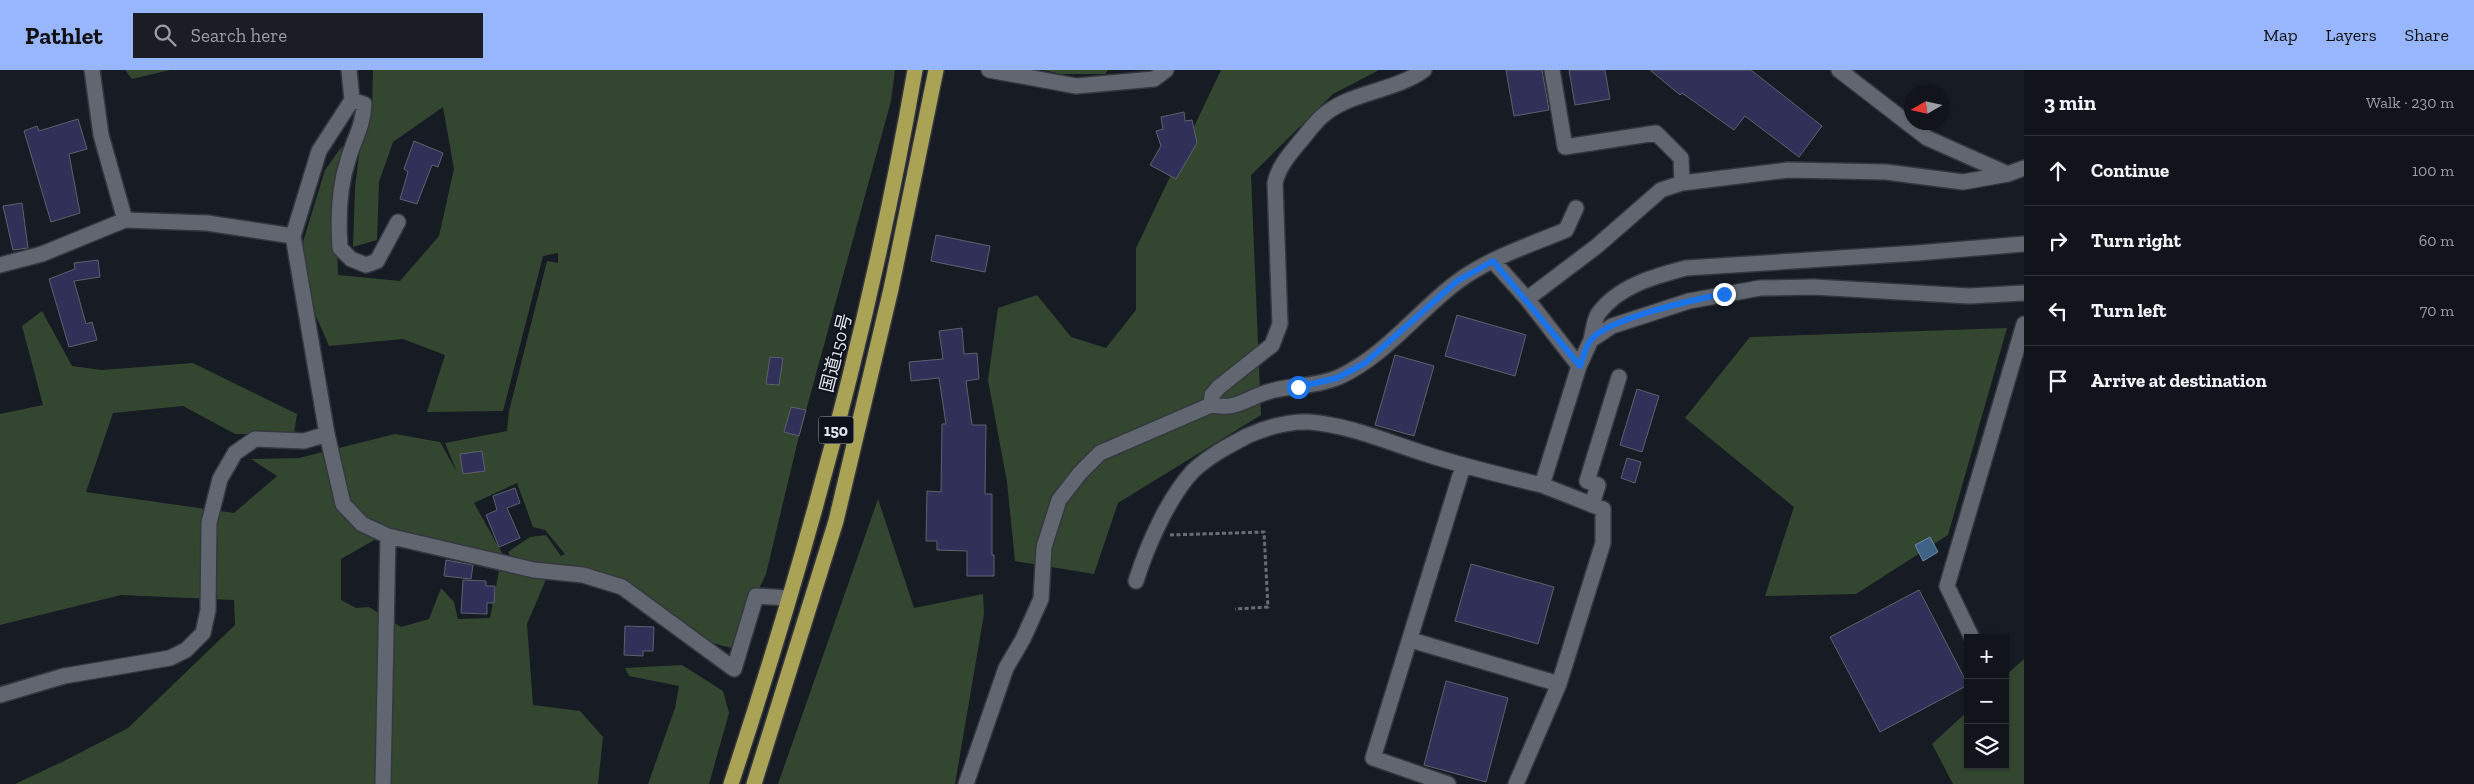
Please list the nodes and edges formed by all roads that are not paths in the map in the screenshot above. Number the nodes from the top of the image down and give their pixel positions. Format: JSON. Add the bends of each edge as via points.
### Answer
{"nodes":[{"id":1,"x":92,"y":70,"type":"edge"},
{"id":2,"x":349,"y":70,"type":"edge"},
{"id":3,"x":915,"y":70,"type":"edge"},
{"id":4,"x":936,"y":70,"type":"edge"},
{"id":5,"x":989,"y":70,"type":"edge"},
{"id":6,"x":1166,"y":70,"type":"edge"},
{"id":7,"x":1424,"y":70,"type":"edge"},
{"id":8,"x":1552,"y":70,"type":"edge"},
{"id":9,"x":1839,"y":70,"type":"edge"},
{"id":10,"x":352,"y":100,"type":"junction"},
{"id":11,"x":2024,"y":168,"type":"edge"},
{"id":12,"x":2008,"y":174,"type":"junction"},
{"id":13,"x":1682,"y":183,"type":"junction"},
{"id":14,"x":1576,"y":208,"type":"dead end"},
{"id":15,"x":125,"y":220,"type":"junction"},
{"id":16,"x":398,"y":222,"type":"dead end"},
{"id":17,"x":293,"y":236,"type":"junction"},
{"id":18,"x":2024,"y":244,"type":"edge"},
{"id":19,"x":1493,"y":261,"type":"junction"},
{"id":20,"x":0,"y":265,"type":"edge"},
{"id":21,"x":2024,"y":294,"type":"edge"},
{"id":22,"x":1526,"y":299,"type":"junction"},
{"id":23,"x":2024,"y":324,"type":"edge"},
{"id":24,"x":1591,"y":340,"type":"junction"},
{"id":25,"x":1580,"y":366,"type":"junction"},
{"id":26,"x":1619,"y":377,"type":"dead end"},
{"id":27,"x":1211,"y":404,"type":"junction"},
{"id":28,"x":327,"y":434,"type":"junction"},
{"id":29,"x":1463,"y":466,"type":"junction"},
{"id":30,"x":1542,"y":486,"type":"junction"},
{"id":31,"x":1592,"y":504,"type":"junction"},
{"id":32,"x":388,"y":536,"type":"junction"},
{"id":33,"x":1136,"y":581,"type":"dead end"},
{"id":34,"x":788,"y":598,"type":"junction"},
{"id":35,"x":1970,"y":634,"type":"edge"},
{"id":36,"x":1411,"y":640,"type":"junction"},
{"id":37,"x":1559,"y":684,"type":"junction"},
{"id":38,"x":0,"y":695,"type":"edge"},
{"id":39,"x":383,"y":784,"type":"edge"},
{"id":40,"x":731,"y":784,"type":"edge"},
{"id":41,"x":754,"y":784,"type":"edge"},
{"id":42,"x":966,"y":784,"type":"edge"},
{"id":43,"x":1448,"y":784,"type":"edge"},
{"id":44,"x":1516,"y":784,"type":"edge"}],
"edges":[{"from":1,"to":15,"type":"street","via":[[101,135]]},
{"from":2,"to":10,"type":"street"},
{"from":3,"to":34,"type":"highway","name":"国道150号","number":"150","via":[[873,281],[834,441]]},
{"from":4,"to":41,"type":"highway","number":"150","via":[[891,289],[836,521]]},
{"from":5,"to":6,"type":"street","via":[[1076,86],[1154,79]]},
{"from":7,"to":27,"type":"street","via":[[1412,79],[1360,96],[1326,113],[1277,173],[1274,183],[1280,324],[1276,339],[1219,387],[1212,395]]},
{"from":8,"to":13,"type":"street","via":[[1565,148],[1656,133],[1681,158]]},
{"from":9,"to":12,"type":"street","via":[[1927,138]]},
{"from":10,"to":16,"type":"street","via":[[364,104],[363,122],[347,160],[338,218],[340,248],[351,259],[366,265],[378,261]]},
{"from":10,"to":17,"type":"street","via":[[319,150]]},
{"from":11,"to":12,"type":"street"},
{"from":12,"to":13,"type":"street","via":[[1963,182],[1886,172],[1788,170]]},
{"from":13,"to":22,"type":"street","via":[[1661,190],[1597,246]]},
{"from":14,"to":19,"type":"street","via":[[1566,230]]},
{"from":15,"to":17,"type":"street","via":[[206,223]]},
{"from":15,"to":20,"type":"street","via":[[42,254]]},
{"from":17,"to":28,"type":"street"},
{"from":18,"to":24,"type":"street","via":[[1686,268],[1651,277],[1623,291],[1598,314]]},
{"from":19,"to":22,"type":"street"},
{"from":19,"to":27,"type":"street","via":[[1457,281],[1365,363],[1337,378],[1274,390],[1228,408]]},
{"from":21,"to":24,"type":"street","via":[[1969,296],[1814,287],[1760,288],[1668,307],[1612,326]]},
{"from":22,"to":25,"type":"street"},
{"from":23,"to":35,"type":"street","via":[[1947,586]]},
{"from":24,"to":25,"type":"street"},
{"from":25,"to":30,"type":"street"},
{"from":26,"to":31,"type":"street","via":[[1587,481],[1598,485]]},
{"from":27,"to":42,"type":"street","via":[[1100,453],[1059,500],[1044,547],[1041,599],[1006,668]]},
{"from":28,"to":32,"type":"street","via":[[343,504],[362,524]]},
{"from":28,"to":38,"type":"street","via":[[304,441],[255,439],[235,453],[220,479],[209,523],[208,610],[202,632],[186,650],[170,658],[64,676]]},
{"from":29,"to":30,"type":"street"},
{"from":29,"to":33,"type":"street","via":[[1342,427],[1308,422],[1257,431],[1211,456],[1193,472],[1175,495],[1143,559]]},
{"from":29,"to":36,"type":"street"},
{"from":30,"to":31,"type":"street"},
{"from":31,"to":37,"type":"street","via":[[1603,509],[1603,543]]},
{"from":32,"to":34,"type":"street","via":[[534,570],[583,575],[622,587],[734,669],[756,596]]},
{"from":32,"to":39,"type":"street"},
{"from":34,"to":40,"type":"highway","name":"国道150号","number":"150"},
{"from":36,"to":37,"type":"street"},
{"from":36,"to":43,"type":"street","via":[[1372,758]]},
{"from":37,"to":44,"type":"street"}]}
